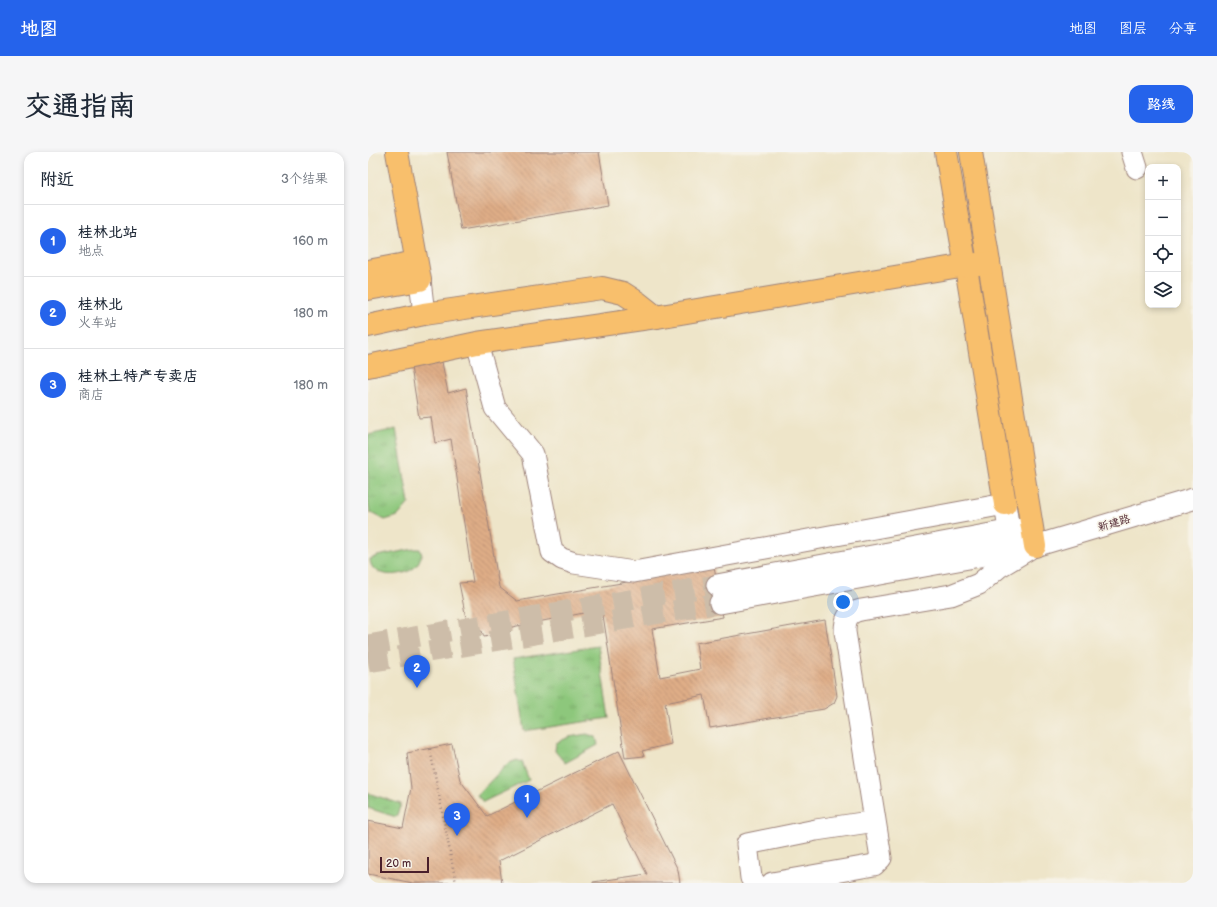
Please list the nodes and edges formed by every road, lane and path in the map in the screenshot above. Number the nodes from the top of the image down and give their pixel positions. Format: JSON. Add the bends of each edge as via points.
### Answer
{"nodes":[{"id":1,"x":397,"y":152,"type":"edge"},
{"id":2,"x":946,"y":152,"type":"edge"},
{"id":3,"x":971,"y":152,"type":"edge"},
{"id":4,"x":368,"y":258,"type":"edge"},
{"id":5,"x":988,"y":263,"type":"junction"},
{"id":6,"x":417,"y":264,"type":"junction"},
{"id":7,"x":966,"y":265,"type":"junction"},
{"id":8,"x":368,"y":271,"type":"edge"},
{"id":9,"x":368,"y":289,"type":"edge"},
{"id":10,"x":424,"y":314,"type":"junction"},
{"id":11,"x":656,"y":317,"type":"junction"},
{"id":12,"x":368,"y":326,"type":"edge"},
{"id":13,"x":477,"y":344,"type":"junction"},
{"id":14,"x":368,"y":366,"type":"edge"},
{"id":15,"x":1193,"y":500,"type":"edge"},
{"id":16,"x":1005,"y":504,"type":"junction"},
{"id":17,"x":1033,"y":536,"type":"junction"},
{"id":18,"x":1011,"y":541,"type":"junction"},
{"id":19,"x":719,"y":594,"type":"tunnel mouth"},
{"id":20,"x":430,"y":749,"type":"dead end"},
{"id":21,"x":874,"y":815,"type":"junction"},
{"id":22,"x":456,"y":883,"type":"edge"},
{"id":23,"x":755,"y":883,"type":"edge"},
{"id":24,"x":772,"y":883,"type":"edge"}],
"edges":[{"from":1,"to":6,"type":"main road"},
{"from":2,"to":7,"type":"main road"},
{"from":3,"to":5,"type":"main road"},
{"from":4,"to":6,"type":"main road"},
{"from":5,"to":7,"type":"main road"},
{"from":5,"to":17,"type":"main road"},
{"from":6,"to":8,"type":"main road"},
{"from":6,"to":9,"type":"main road"},
{"from":6,"to":10,"type":"street"},
{"from":7,"to":11,"type":"main road"},
{"from":7,"to":16,"type":"main road"},
{"from":10,"to":11,"type":"main road","via":[[602,288],[623,293]]},
{"from":10,"to":12,"type":"main road"},
{"from":11,"to":13,"type":"main road"},
{"from":13,"to":14,"type":"main road"},
{"from":13,"to":16,"type":"street","via":[[494,408],[533,454],[552,552],[574,563],[634,572]]},
{"from":15,"to":17,"type":"street","name":"新建路"},
{"from":16,"to":18,"type":"street"},
{"from":17,"to":18,"type":"street"},
{"from":17,"to":21,"type":"street","via":[[979,584],[951,595],[861,610],[848,616],[845,632]]},
{"from":18,"to":19,"type":"street"},
{"from":20,"to":22,"type":"path"},
{"from":21,"to":23,"type":"street","via":[[869,822],[746,844],[751,878]]},
{"from":21,"to":24,"type":"street","via":[[881,858],[874,865]]}]}
